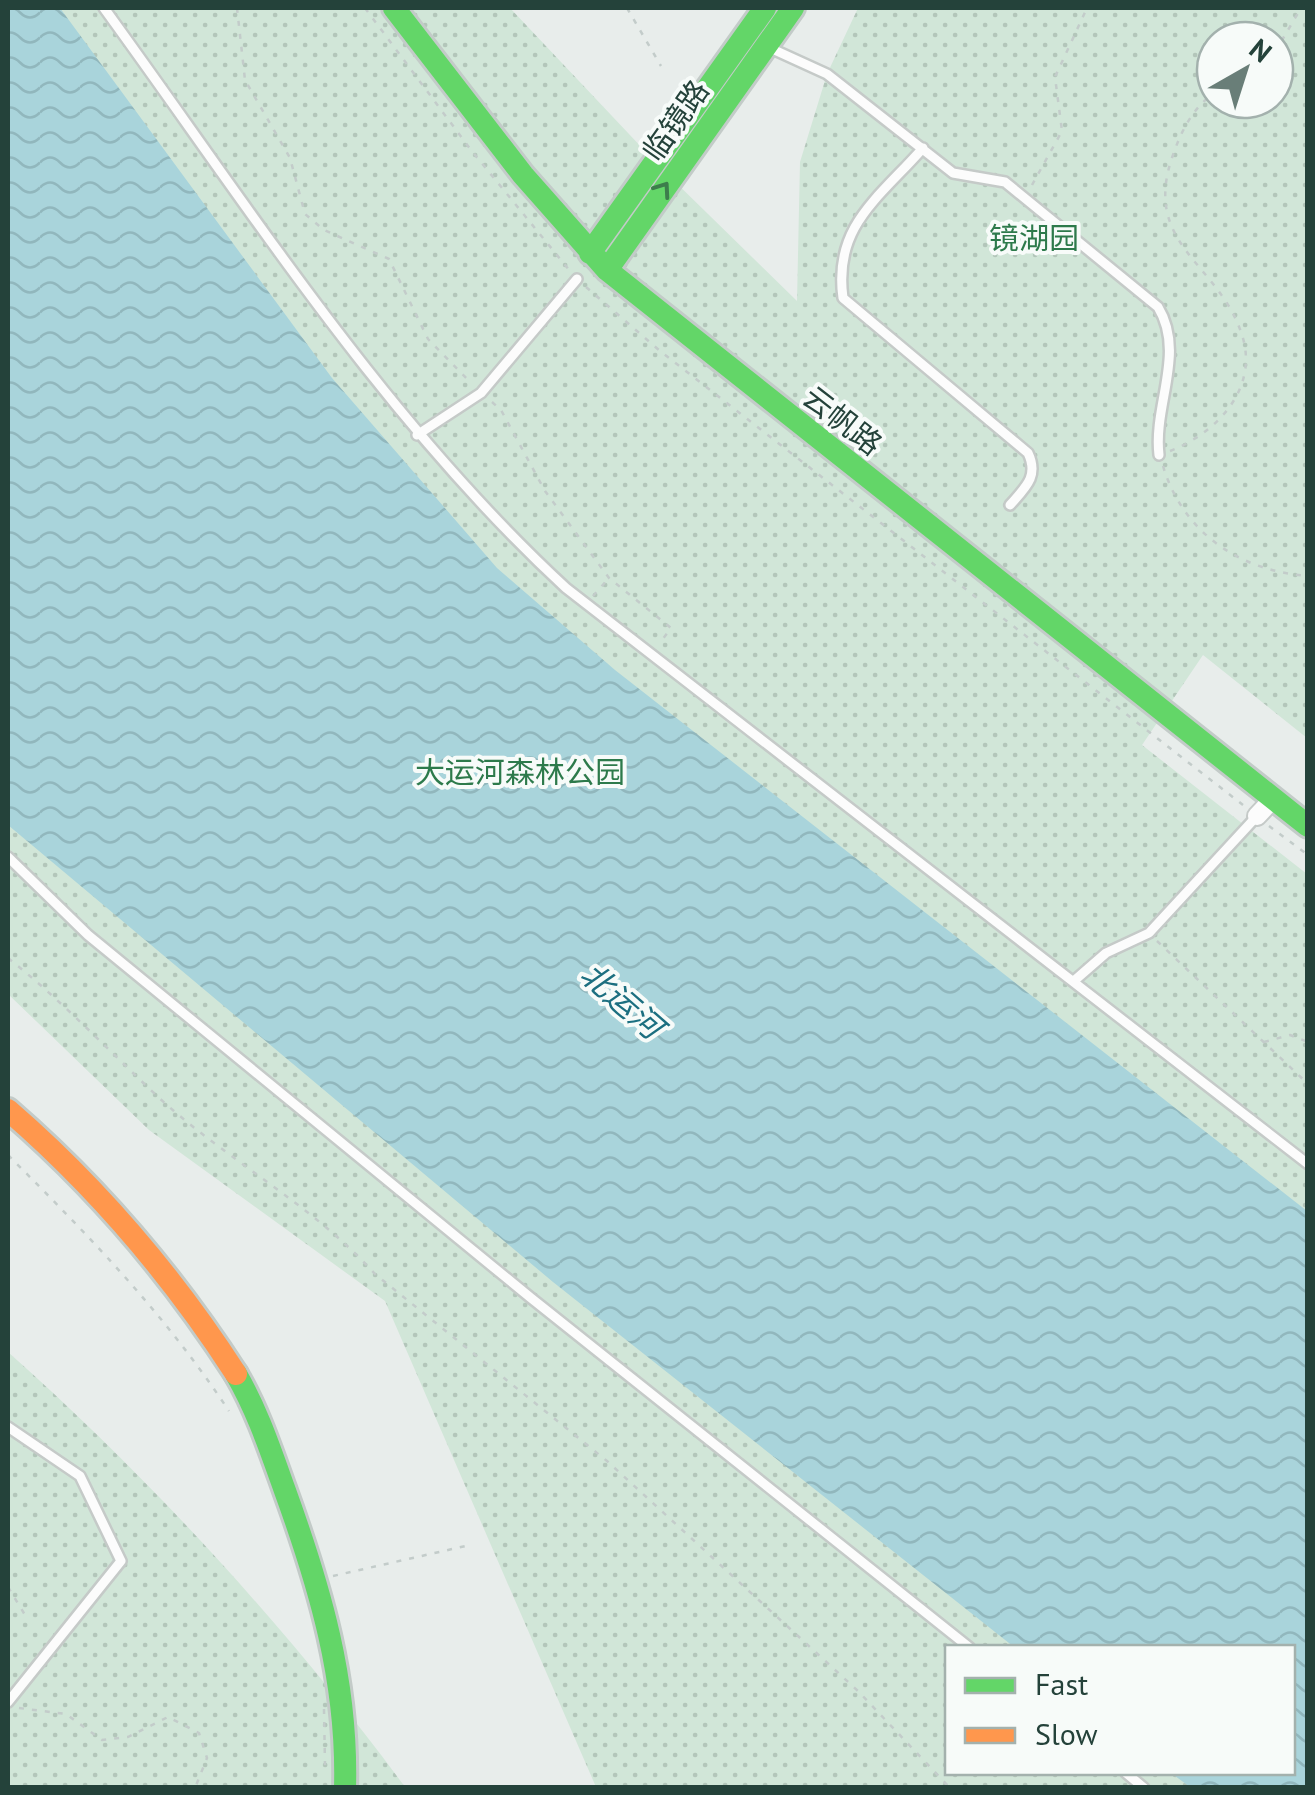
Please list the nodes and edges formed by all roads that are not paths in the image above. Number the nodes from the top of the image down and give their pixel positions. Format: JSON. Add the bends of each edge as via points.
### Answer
{"nodes":[{"id":1,"x":104,"y":8,"type":"edge"},
{"id":2,"x":394,"y":8,"type":"edge"},
{"id":3,"x":765,"y":8,"type":"edge"},
{"id":4,"x":794,"y":8,"type":"edge"},
{"id":5,"x":765,"y":45,"type":"junction"},
{"id":6,"x":923,"y":148,"type":"junction"},
{"id":7,"x":599,"y":261,"type":"junction"},
{"id":8,"x":577,"y":279,"type":"dead end"},
{"id":9,"x":417,"y":435,"type":"junction"},
{"id":10,"x":1159,"y":455,"type":"road end"},
{"id":11,"x":1010,"y":505,"type":"dead end"},
{"id":12,"x":1274,"y":798,"type":"junction"},
{"id":13,"x":1256,"y":816,"type":"joint"},
{"id":14,"x":1308,"y":826,"type":"edge"},
{"id":15,"x":8,"y":858,"type":"edge"},
{"id":16,"x":1075,"y":980,"type":"junction"},
{"id":17,"x":8,"y":1110,"type":"edge"},
{"id":18,"x":1308,"y":1164,"type":"edge"},
{"id":19,"x":8,"y":1427,"type":"edge"},
{"id":20,"x":966,"y":1645,"type":"edge"},
{"id":21,"x":8,"y":1704,"type":"edge"},
{"id":22,"x":345,"y":1788,"type":"edge"}],
"edges":[{"from":1,"to":9,"type":"lane"},
{"from":2,"to":7,"type":"street","name":"云帆路","via":[[522,175]]},
{"from":3,"to":7,"type":"street","name":"临镜路"},
{"from":4,"to":5,"type":"street","name":"临镜路"},
{"from":5,"to":6,"type":"lane","via":[[827,74]]},
{"from":7,"to":5,"type":"street","name":"临镜路","one_way":true},
{"from":6,"to":10,"type":"lane","via":[[953,173],[1005,182],[1158,307],[1172,345]]},
{"from":6,"to":11,"type":"lane","via":[[845,241],[843,298],[1028,453],[1031,482]]},
{"from":7,"to":12,"type":"street","name":"云帆路"},
{"from":8,"to":9,"type":"lane","via":[[481,393]]},
{"from":9,"to":16,"type":"lane","via":[[506,533],[586,604]]},
{"from":12,"to":13,"type":"street"},
{"from":12,"to":14,"type":"street","name":"云帆路"},
{"from":13,"to":16,"type":"lane","via":[[1149,932]]},
{"from":15,"to":20,"type":"lane","via":[[88,935]]},
{"from":16,"to":18,"type":"lane"},
{"from":17,"to":22,"type":"street","via":[[48,1142],[154,1260],[237,1376],[316,1576],[349,1736]]},
{"from":19,"to":21,"type":"lane","via":[[80,1476],[121,1561]]}]}
